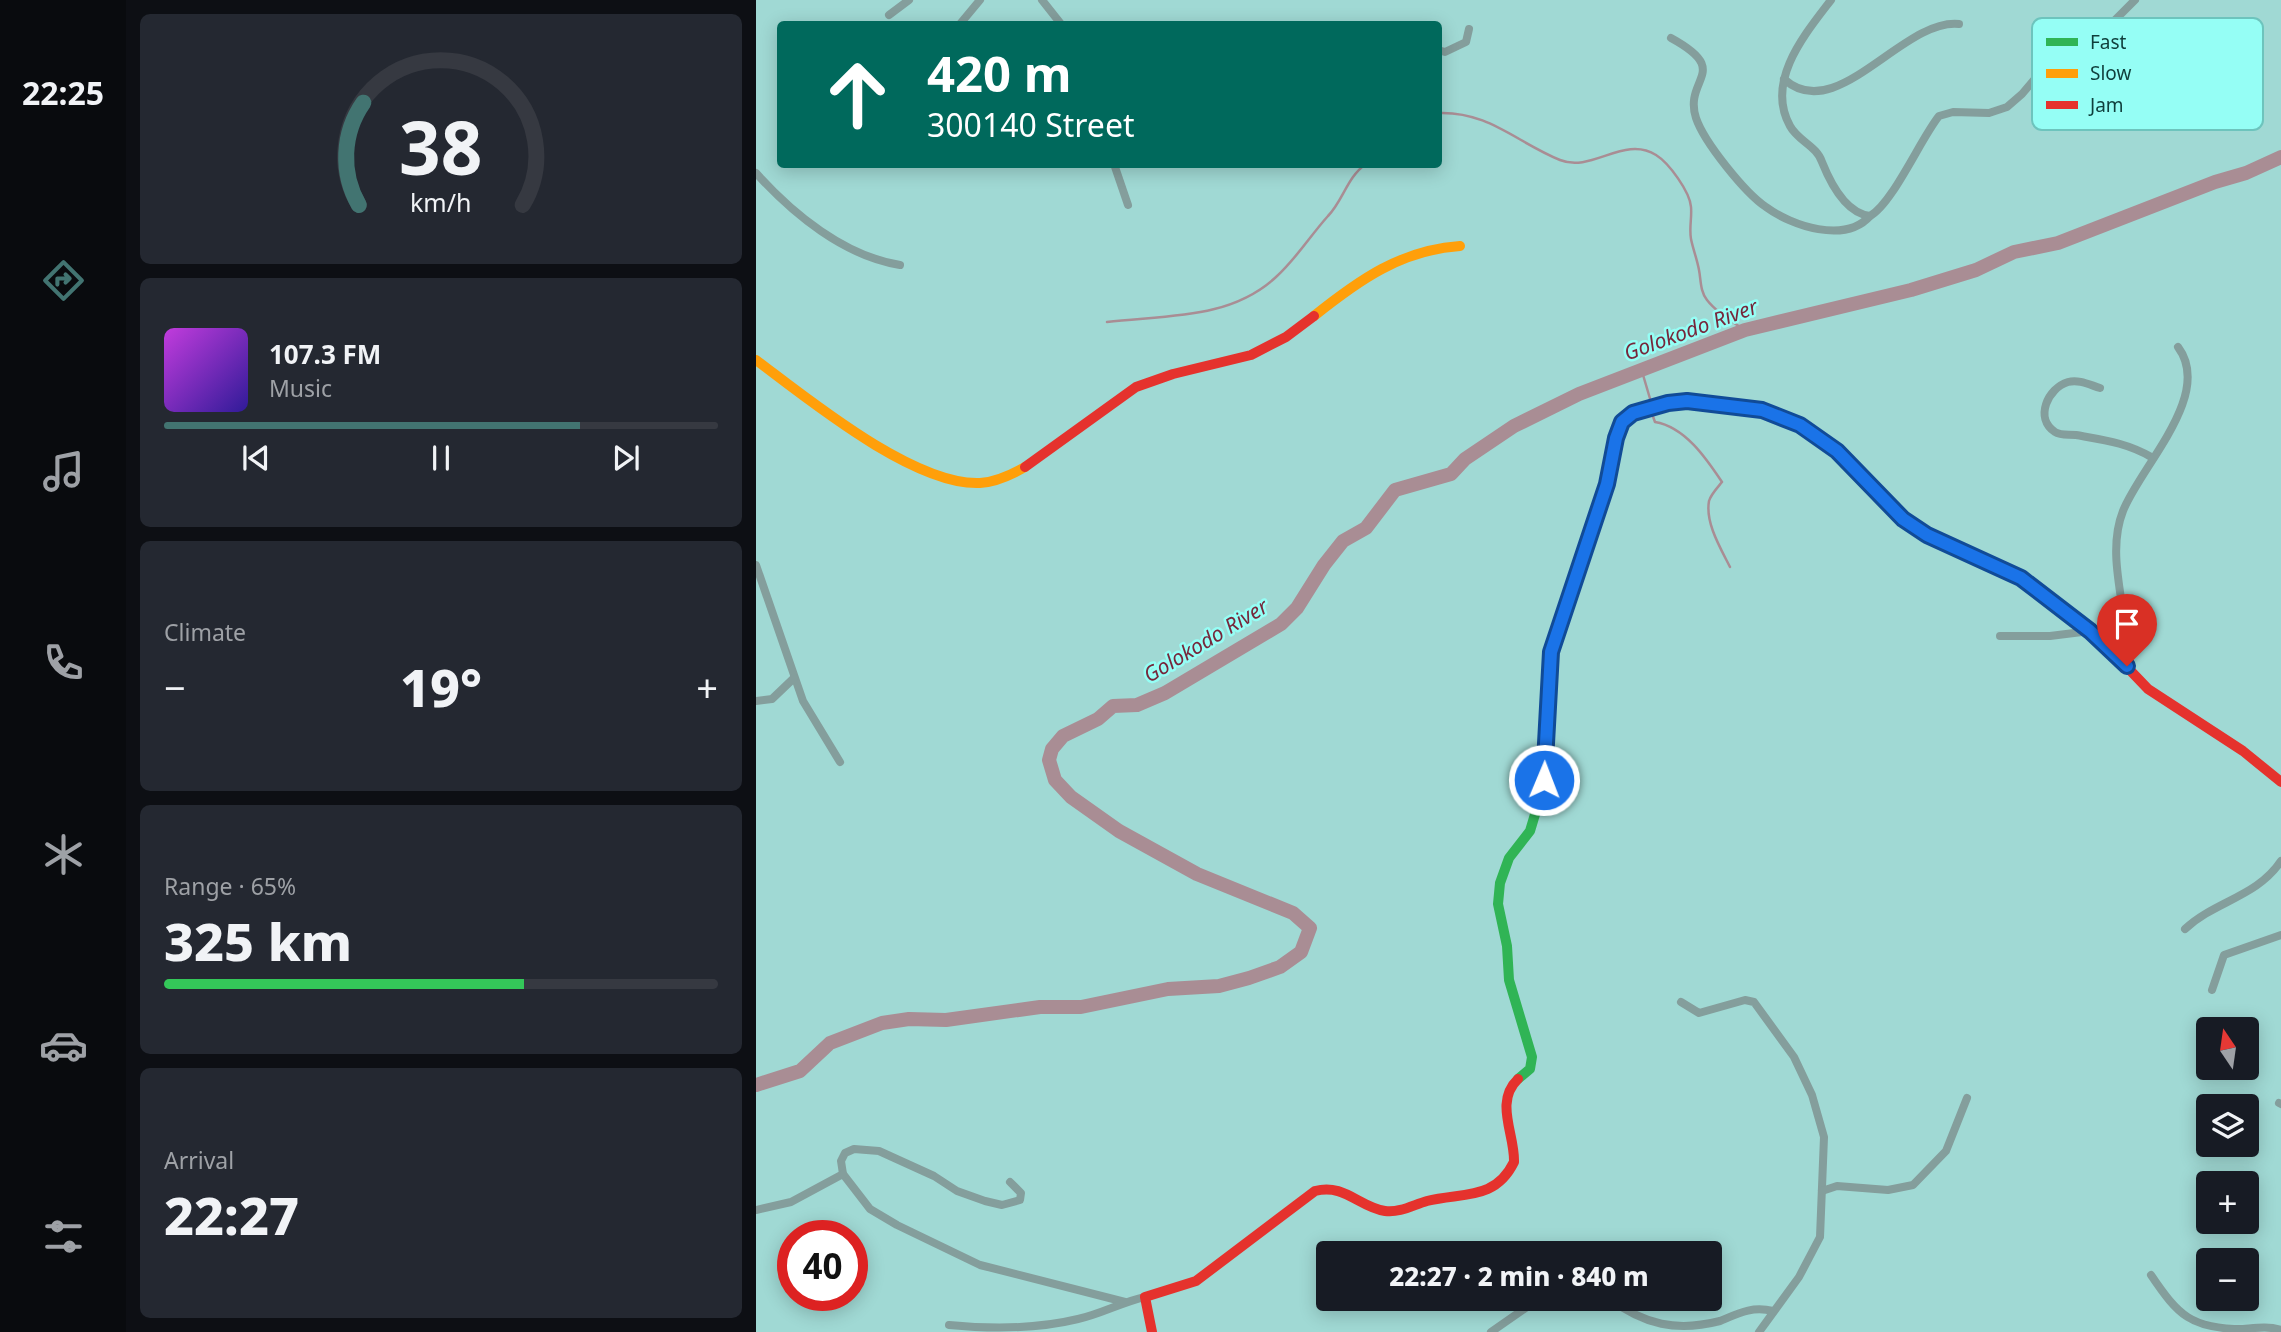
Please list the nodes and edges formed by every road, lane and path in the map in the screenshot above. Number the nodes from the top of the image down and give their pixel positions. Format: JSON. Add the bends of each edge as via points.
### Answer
{"nodes":[{"id":1,"x":909,"y":0,"type":"edge"},
{"id":2,"x":980,"y":0,"type":"edge"},
{"id":3,"x":1042,"y":0,"type":"edge"},
{"id":4,"x":1831,"y":0,"type":"edge"},
{"id":5,"x":2135,"y":0,"type":"edge"},
{"id":6,"x":889,"y":15,"type":"dead end"},
{"id":7,"x":2116,"y":18,"type":"edge"},
{"id":8,"x":962,"y":21,"type":"edge"},
{"id":9,"x":1059,"y":21,"type":"edge"},
{"id":10,"x":1959,"y":24,"type":"dead end"},
{"id":11,"x":1469,"y":29,"type":"dead end"},
{"id":12,"x":1671,"y":38,"type":"dead end"},
{"id":13,"x":1442,"y":51,"type":"edge"},
{"id":14,"x":1784,"y":79,"type":"junction"},
{"id":15,"x":2032,"y":82,"type":"edge"},
{"id":16,"x":1115,"y":168,"type":"edge"},
{"id":17,"x":756,"y":173,"type":"edge"},
{"id":18,"x":1128,"y":205,"type":"dead end"},
{"id":19,"x":1870,"y":216,"type":"junction"},
{"id":20,"x":1460,"y":246,"type":"dead end"},
{"id":21,"x":901,"y":265,"type":"dead end"},
{"id":22,"x":2178,"y":347,"type":"dead end"},
{"id":23,"x":756,"y":360,"type":"edge"},
{"id":24,"x":2100,"y":388,"type":"dead end"},
{"id":25,"x":2153,"y":458,"type":"junction"},
{"id":26,"x":756,"y":565,"type":"edge"},
{"id":27,"x":2090,"y":631,"type":"junction"},
{"id":28,"x":2000,"y":636,"type":"dead end"},
{"id":29,"x":2127,"y":666,"type":"junction"},
{"id":30,"x":794,"y":678,"type":"junction"},
{"id":31,"x":756,"y":701,"type":"edge"},
{"id":32,"x":840,"y":762,"type":"dead end"},
{"id":33,"x":2281,"y":782,"type":"edge"},
{"id":34,"x":2281,"y":861,"type":"edge"},
{"id":35,"x":2185,"y":929,"type":"dead end"},
{"id":36,"x":2281,"y":936,"type":"edge"},
{"id":37,"x":2212,"y":990,"type":"dead end"},
{"id":38,"x":1681,"y":1003,"type":"dead end"},
{"id":39,"x":1967,"y":1098,"type":"dead end"},
{"id":40,"x":843,"y":1174,"type":"junction"},
{"id":41,"x":1010,"y":1182,"type":"dead end"},
{"id":42,"x":1822,"y":1191,"type":"junction"},
{"id":43,"x":756,"y":1210,"type":"edge"},
{"id":44,"x":2151,"y":1275,"type":"dead end"},
{"id":45,"x":1144,"y":1297,"type":"junction"},
{"id":46,"x":1125,"y":1301,"type":"junction"},
{"id":47,"x":1521,"y":1311,"type":"edge"},
{"id":48,"x":1627,"y":1311,"type":"edge"},
{"id":49,"x":1773,"y":1311,"type":"junction"},
{"id":50,"x":949,"y":1325,"type":"dead end"},
{"id":51,"x":2281,"y":1330,"type":"edge"},
{"id":52,"x":1152,"y":1332,"type":"edge"},
{"id":53,"x":1491,"y":1332,"type":"edge"},
{"id":54,"x":1759,"y":1332,"type":"edge"}],
"edges":[{"from":1,"to":6,"type":"street"},
{"from":2,"to":8,"type":"street"},
{"from":3,"to":9,"type":"street"},
{"from":4,"to":14,"type":"street","via":[[1789,62]]},
{"from":5,"to":7,"type":"street"},
{"from":10,"to":14,"type":"street","via":[[1942,24],[1915,36],[1834,88],[1807,89]]},
{"from":11,"to":13,"type":"street","via":[[1466,42]]},
{"from":12,"to":19,"type":"street","via":[[1701,60],[1696,118],[1752,196],[1777,214],[1817,228],[1851,228]]},
{"from":14,"to":19,"type":"street","via":[[1784,109],[1791,128],[1819,155],[1834,189]]},
{"from":15,"to":19,"type":"street","via":[[2007,107],[1989,113],[1939,116],[1879,210]]},
{"from":16,"to":18,"type":"street"},
{"from":17,"to":21,"type":"street","via":[[785,202],[836,240],[868,257]]},
{"from":20,"to":23,"type":"street","via":[[1424,250],[1365,277],[1271,346],[1136,388],[1108,404],[1056,448],[1024,468],[990,481],[963,481],[925,470],[817,407]]},
{"from":22,"to":25,"type":"street","via":[[2187,363],[2184,399]]},
{"from":24,"to":25,"type":"street","via":[[2078,381],[2057,388],[2043,417],[2054,432],[2126,444]]},
{"from":25,"to":29,"type":"street","via":[[2118,526]]},
{"from":26,"to":30,"type":"street"},
{"from":27,"to":28,"type":"street"},
{"from":27,"to":29,"type":"street"},
{"from":27,"to":45,"type":"street","via":[[2010,571],[1934,539],[1903,519],[1837,451],[1800,425],[1762,410],[1687,401],[1642,409],[1622,422],[1607,484],[1551,652],[1542,791],[1530,831],[1506,866],[1498,895],[1509,980],[1532,1058],[1530,1069],[1512,1082],[1504,1104],[1514,1155],[1508,1173],[1476,1195],[1426,1201],[1394,1212],[1373,1209],[1337,1189],[1322,1188],[1196,1281]]},
{"from":29,"to":33,"type":"street","via":[[2173,708],[2243,751]]},
{"from":30,"to":31,"type":"street","via":[[772,699]]},
{"from":30,"to":32,"type":"street","via":[[818,730]]},
{"from":34,"to":35,"type":"street","via":[[2262,884],[2199,916]]},
{"from":36,"to":37,"type":"street","via":[[2224,955]]},
{"from":38,"to":42,"type":"street","via":[[1699,1013],[1750,1000],[1767,1017],[1794,1057],[1818,1112],[1824,1137]]},
{"from":39,"to":42,"type":"street","via":[[1946,1151],[1913,1185],[1888,1190],[1837,1186]]},
{"from":40,"to":41,"type":"street","via":[[845,1153],[865,1149],[900,1160],[957,1191],[1002,1205],[1020,1200],[1021,1193]]},
{"from":40,"to":43,"type":"street","via":[[791,1202]]},
{"from":40,"to":46,"type":"street","via":[[875,1214],[980,1265]]},
{"from":42,"to":49,"type":"street","via":[[1817,1246]]},
{"from":44,"to":51,"type":"street","via":[[2173,1307],[2190,1320],[2227,1329]]},
{"from":45,"to":46,"type":"street"},
{"from":45,"to":52,"type":"street"},
{"from":46,"to":50,"type":"street","via":[[1053,1323],[977,1328]]},
{"from":47,"to":53,"type":"street"},
{"from":48,"to":49,"type":"street","via":[[1647,1325],[1671,1331],[1705,1326],[1751,1308]]},
{"from":49,"to":54,"type":"street"}]}
